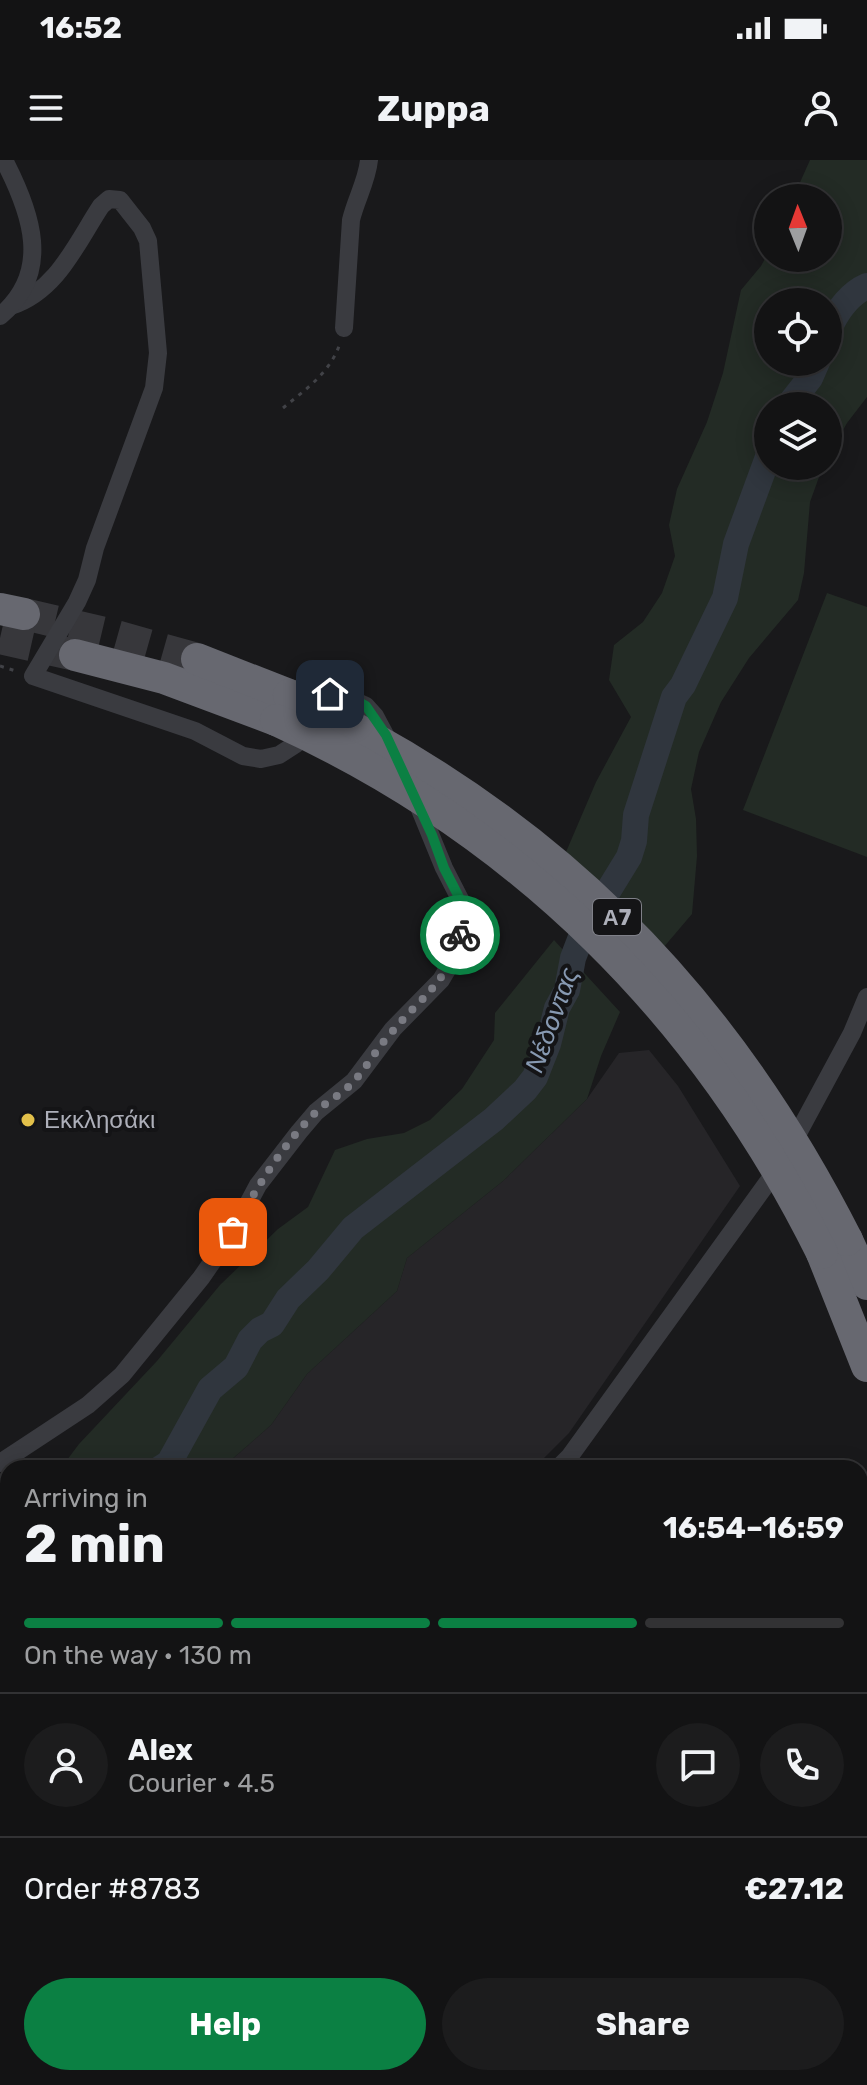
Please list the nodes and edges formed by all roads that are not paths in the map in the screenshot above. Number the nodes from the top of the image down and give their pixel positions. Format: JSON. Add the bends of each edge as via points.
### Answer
{"nodes":[{"id":1,"x":4,"y":160,"type":"edge"},
{"id":2,"x":369,"y":160,"type":"edge"},
{"id":3,"x":6,"y":311,"type":"edge"},
{"id":4,"x":344,"y":328,"type":"road end"},
{"id":5,"x":75,"y":655,"type":"tunnel mouth"},
{"id":6,"x":197,"y":659,"type":"tunnel mouth"},
{"id":7,"x":282,"y":708,"type":"junction"},
{"id":8,"x":867,"y":997,"type":"edge"},
{"id":9,"x":835,"y":1247,"type":"junction"},
{"id":10,"x":867,"y":1284,"type":"edge"},
{"id":11,"x":867,"y":1366,"type":"edge"},
{"id":12,"x":5,"y":1460,"type":"edge"},
{"id":13,"x":566,"y":1460,"type":"edge"}],
"edges":[{"from":1,"to":3,"type":"street","via":[[28,215],[33,250],[27,282]]},
{"from":2,"to":4,"type":"street","via":[[351,220]]},
{"from":3,"to":12,"type":"street","via":[[55,279],[109,199],[120,200],[142,228],[148,241],[158,353],[154,388],[87,580],[33,676],[195,731],[253,759],[279,755],[296,744],[320,699],[330,694],[354,699],[375,716],[386,735],[463,905],[464,919],[454,958],[441,980],[393,1029],[354,1081],[299,1132],[258,1185],[201,1278],[122,1375],[88,1405]]},
{"from":5,"to":7,"type":"highway","number":"Α7"},
{"from":6,"to":7,"type":"highway","number":"Α7"},
{"from":7,"to":9,"type":"highway","number":"Α7","bridge":true,"via":[[309,736],[475,836],[546,890],[610,950],[671,1017]]},
{"from":8,"to":13,"type":"street","via":[[783,1161]]},
{"from":9,"to":10,"type":"highway","number":"Α7"},
{"from":9,"to":11,"type":"highway","number":"Α7"}]}
